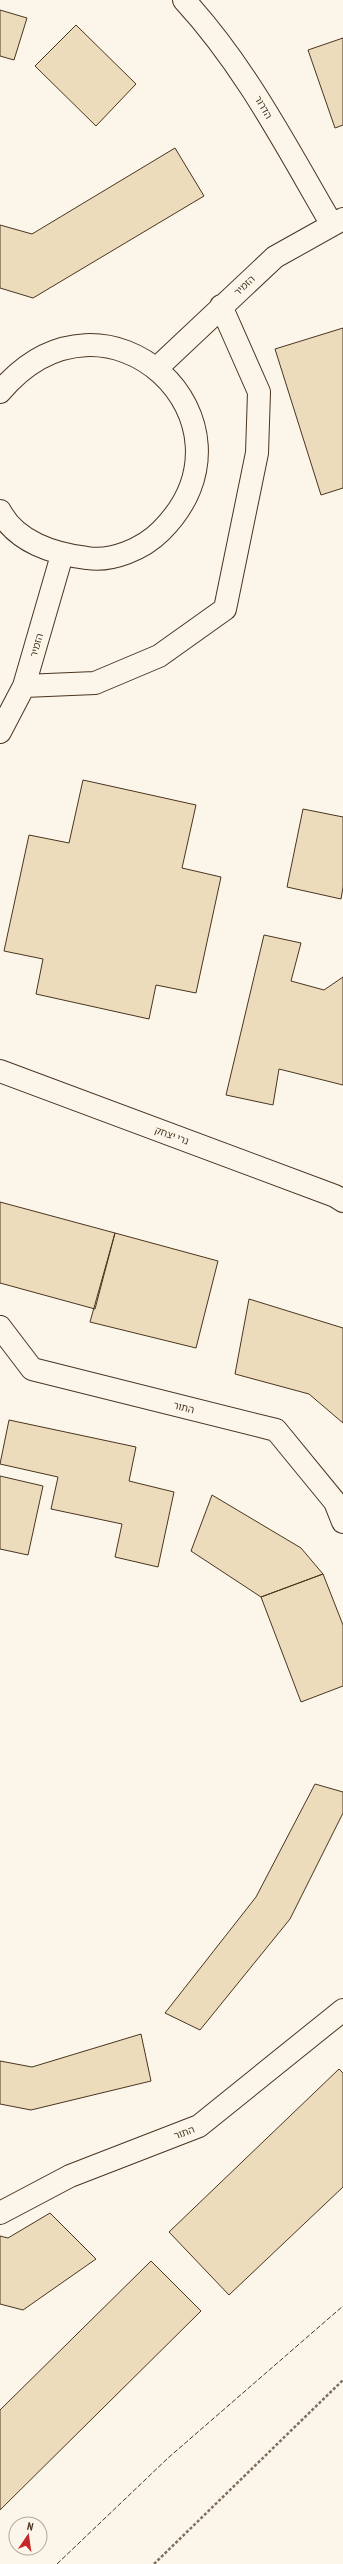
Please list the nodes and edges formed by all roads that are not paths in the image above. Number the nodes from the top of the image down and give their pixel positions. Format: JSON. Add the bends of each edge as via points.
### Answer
{"nodes":[{"id":1,"x":184,"y":0,"type":"edge"},
{"id":2,"x":337,"y":221,"type":"edge"},
{"id":3,"x":221,"y":306,"type":"junction"},
{"id":4,"x":157,"y":368,"type":"junction"},
{"id":5,"x":0,"y":392,"type":"edge"},
{"id":6,"x":0,"y":511,"type":"edge"},
{"id":7,"x":62,"y":555,"type":"junction"},
{"id":8,"x":24,"y":686,"type":"junction"},
{"id":9,"x":0,"y":732,"type":"edge"},
{"id":10,"x":0,"y":1071,"type":"edge"},
{"id":11,"x":343,"y":1201,"type":"edge"},
{"id":12,"x":0,"y":1327,"type":"edge"},
{"id":13,"x":343,"y":1522,"type":"edge"},
{"id":14,"x":343,"y":2010,"type":"edge"},
{"id":15,"x":0,"y":2213,"type":"edge"}],
"edges":[{"from":1,"to":2,"type":"street","name":"הדרור","via":[[251,86]]},
{"from":2,"to":3,"type":"street","name":"הזמיר","via":[[275,257]]},
{"from":3,"to":4,"type":"street","name":"הזמיר"},
{"from":3,"to":8,"type":"street","via":[[259,392],[257,453],[225,608],[159,656],[95,684]]},
{"from":4,"to":5,"type":"street","via":[[135,355],[111,346],[66,347],[36,358],[16,373]]},
{"from":4,"to":7,"type":"street","via":[[179,392],[192,422],[197,454],[192,486],[177,514],[154,537],[126,553],[94,559]]},
{"from":6,"to":7,"type":"street","via":[[3,517],[29,541]]},
{"from":7,"to":8,"type":"street","name":"הזמיר"},
{"from":8,"to":9,"type":"street","name":"הזמיר"},
{"from":10,"to":11,"type":"street","name":"נרי יצחק"},
{"from":12,"to":13,"type":"street","name":"התור","via":[[32,1369],[276,1430],[335,1502]]},
{"from":14,"to":15,"type":"street","name":"התור","via":[[199,2126],[70,2176]]}]}
